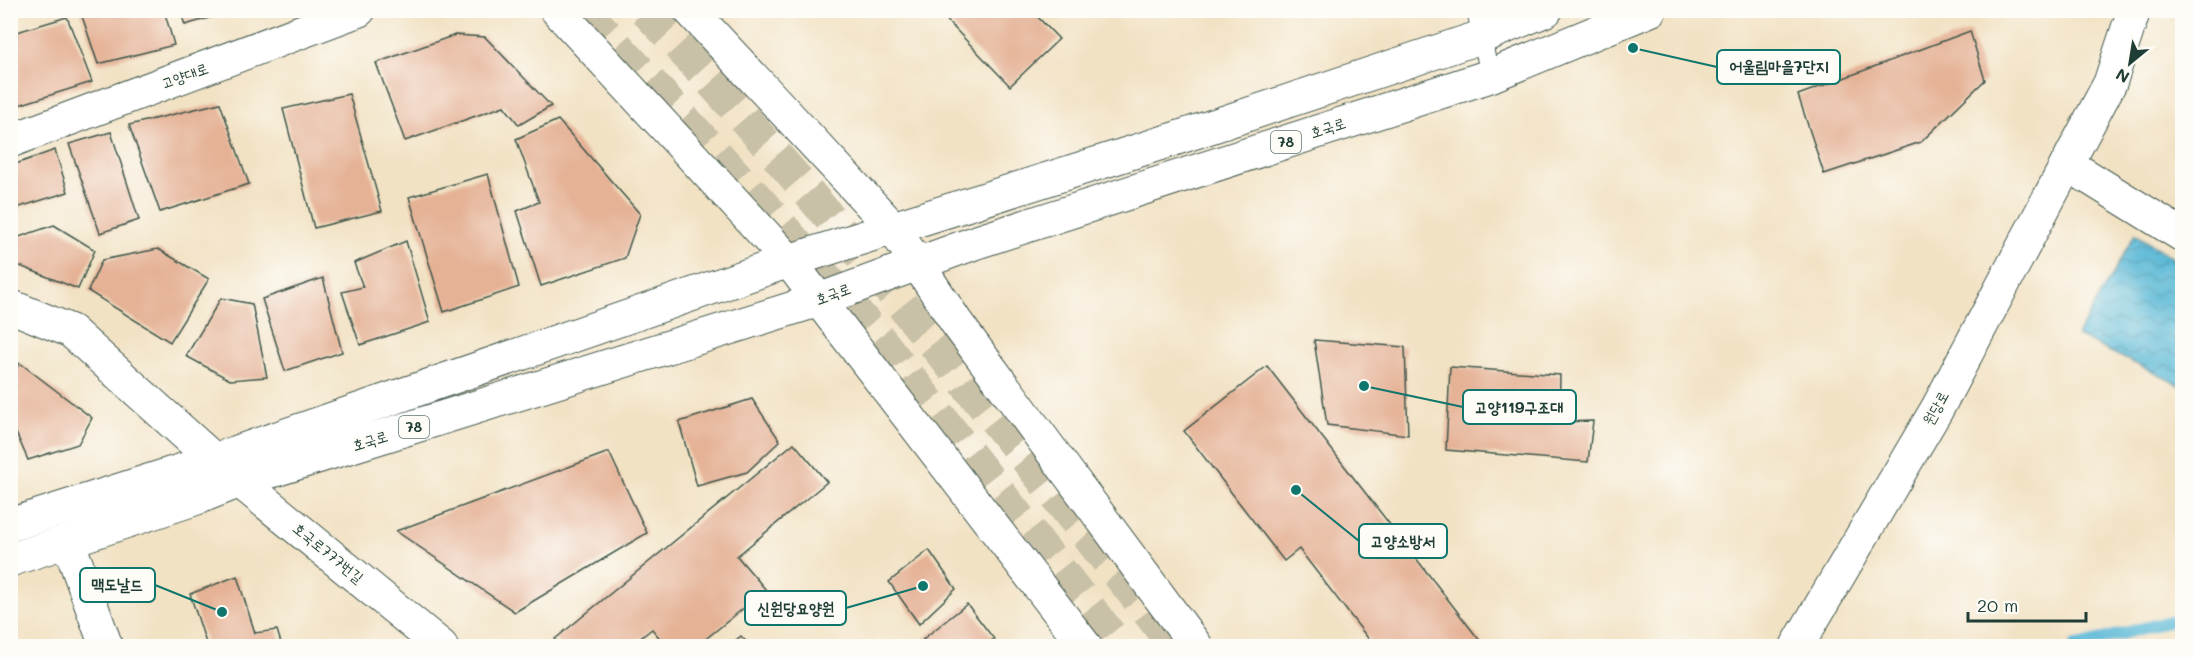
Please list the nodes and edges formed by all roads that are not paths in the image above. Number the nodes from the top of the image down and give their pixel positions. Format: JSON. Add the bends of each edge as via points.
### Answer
{"nodes":[{"id":1,"x":359,"y":10,"type":"edge"},
{"id":2,"x":557,"y":10,"type":"edge"},
{"id":3,"x":690,"y":10,"type":"edge"},
{"id":4,"x":1546,"y":10,"type":"edge"},
{"id":5,"x":1650,"y":10,"type":"edge"},
{"id":6,"x":2134,"y":10,"type":"edge"},
{"id":7,"x":1479,"y":24,"type":"edge"},
{"id":8,"x":1490,"y":76,"type":"junction"},
{"id":9,"x":10,"y":141,"type":"edge"},
{"id":10,"x":1168,"y":141,"type":"junction"},
{"id":11,"x":2067,"y":164,"type":"junction"},
{"id":12,"x":1130,"y":193,"type":"junction"},
{"id":13,"x":892,"y":227,"type":"junction"},
{"id":14,"x":2182,"y":235,"type":"edge"},
{"id":15,"x":789,"y":261,"type":"junction"},
{"id":16,"x":917,"y":262,"type":"junction"},
{"id":17,"x":819,"y":300,"type":"junction"},
{"id":18,"x":10,"y":306,"type":"edge"},
{"id":19,"x":214,"y":460,"type":"junction"},
{"id":20,"x":240,"y":481,"type":"junction"},
{"id":21,"x":10,"y":525,"type":"edge"},
{"id":22,"x":68,"y":541,"type":"junction"},
{"id":23,"x":10,"y":560,"type":"edge"},
{"id":24,"x":106,"y":646,"type":"edge"},
{"id":25,"x":441,"y":646,"type":"edge"},
{"id":26,"x":1085,"y":646,"type":"edge"},
{"id":27,"x":1196,"y":646,"type":"edge"},
{"id":28,"x":1797,"y":646,"type":"edge"}],
"edges":[{"from":1,"to":9,"type":"main road","name":"고양대로"},
{"from":2,"to":15,"type":"main road"},
{"from":3,"to":13,"type":"main road"},
{"from":4,"to":7,"type":"main road","number":"78"},
{"from":5,"to":8,"type":"main road","name":"호국로","number":"78"},
{"from":6,"to":11,"type":"main road","name":"원당로","via":[[2110,83]]},
{"from":7,"to":8,"type":"lane"},
{"from":7,"to":10,"type":"main road","number":"78"},
{"from":8,"to":12,"type":"main road","name":"호국로","number":"78"},
{"from":10,"to":12,"type":"main road","via":[[1150,157],[1115,175],[1116,186]]},
{"from":10,"to":13,"type":"main road","number":"78"},
{"from":11,"to":14,"type":"main road"},
{"from":11,"to":28,"type":"main road","name":"원당로","via":[[1937,409]]},
{"from":12,"to":16,"type":"main road","name":"호국로","number":"78"},
{"from":13,"to":15,"type":"main road","number":"78"},
{"from":13,"to":16,"type":"main road"},
{"from":15,"to":17,"type":"main road"},
{"from":15,"to":19,"type":"main road","number":"78"},
{"from":16,"to":17,"type":"main road","name":"호국로","number":"78"},
{"from":16,"to":27,"type":"main road","via":[[956,322]]},
{"from":17,"to":20,"type":"main road","name":"호국로","number":"78"},
{"from":17,"to":26,"type":"main road"},
{"from":18,"to":19,"type":"main road","via":[[71,332]]},
{"from":19,"to":20,"type":"main road","name":"호국로777번길"},
{"from":19,"to":21,"type":"main road","number":"78"},
{"from":20,"to":22,"type":"main road","name":"호국로","number":"78"},
{"from":20,"to":25,"type":"main road","name":"호국로777번길"},
{"from":22,"to":23,"type":"main road","name":"호국로","number":"78"},
{"from":22,"to":24,"type":"main road"}]}
